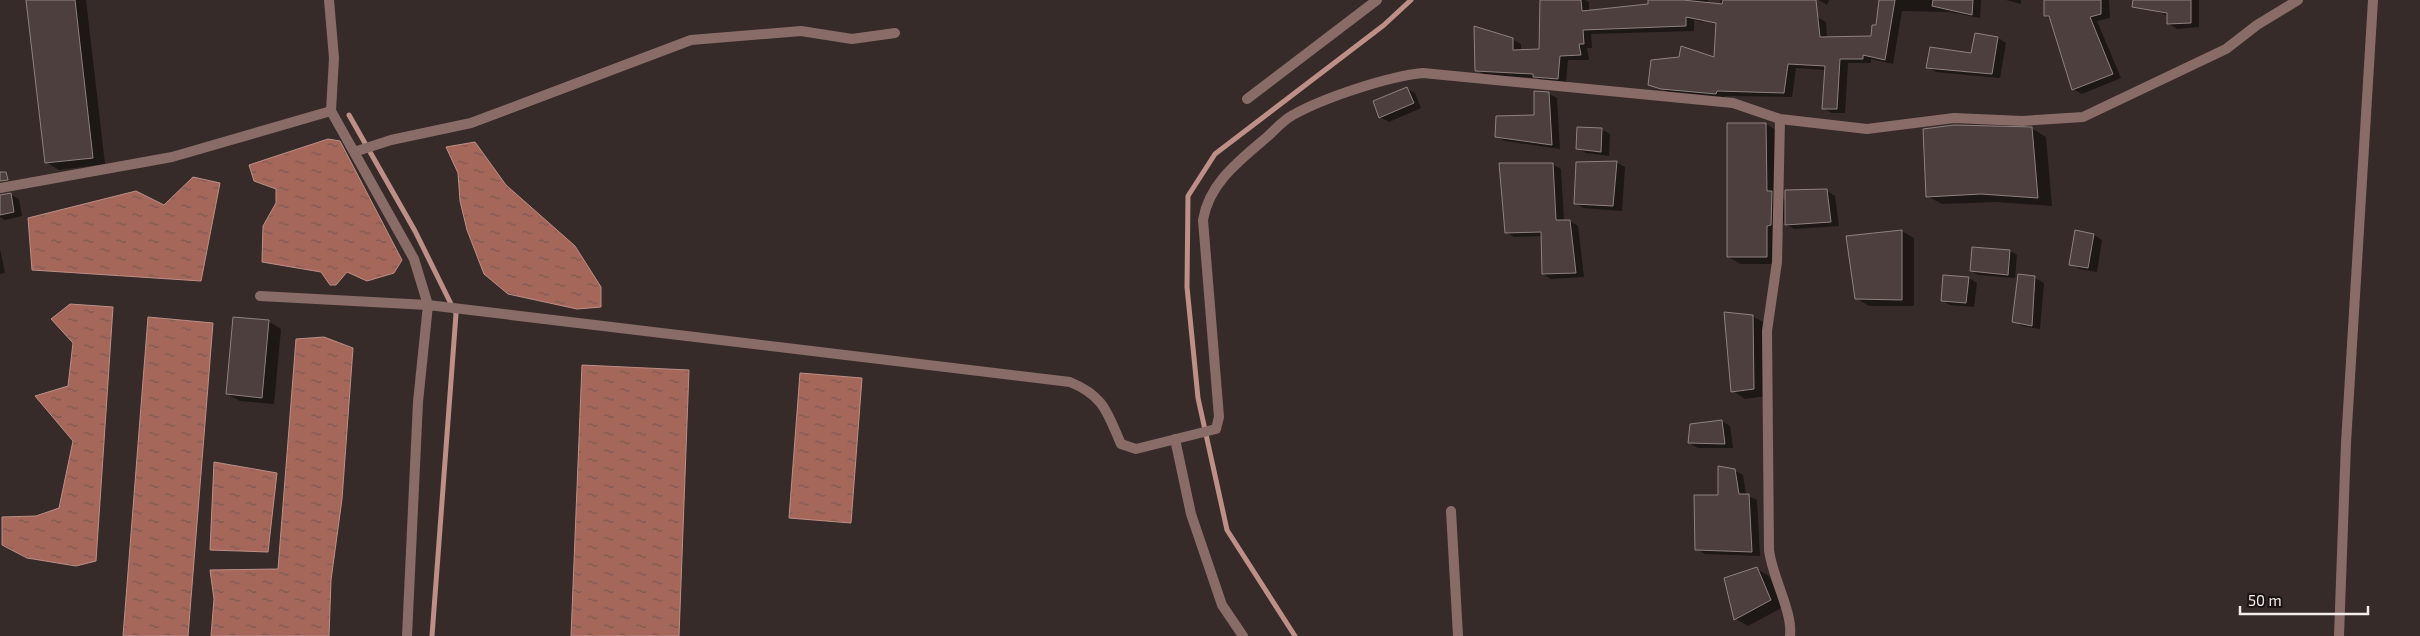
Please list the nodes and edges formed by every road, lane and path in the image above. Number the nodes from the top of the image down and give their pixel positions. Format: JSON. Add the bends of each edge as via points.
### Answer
{"nodes":[{"id":1,"x":329,"y":0,"type":"edge"},
{"id":2,"x":1376,"y":0,"type":"edge"},
{"id":3,"x":2298,"y":0,"type":"edge"},
{"id":4,"x":2374,"y":0,"type":"edge"},
{"id":5,"x":895,"y":32,"type":"dead end"},
{"id":6,"x":1247,"y":99,"type":"dead end"},
{"id":7,"x":331,"y":111,"type":"junction"},
{"id":8,"x":1780,"y":119,"type":"junction"},
{"id":9,"x":354,"y":152,"type":"junction"},
{"id":10,"x":0,"y":188,"type":"edge"},
{"id":11,"x":260,"y":296,"type":"dead end"},
{"id":12,"x":428,"y":305,"type":"junction"},
{"id":13,"x":1175,"y":439,"type":"junction"},
{"id":14,"x":1451,"y":511,"type":"dead end"},
{"id":15,"x":406,"y":636,"type":"edge"},
{"id":16,"x":1243,"y":636,"type":"edge"},
{"id":17,"x":1458,"y":636,"type":"edge"},
{"id":18,"x":1790,"y":636,"type":"edge"},
{"id":19,"x":2339,"y":636,"type":"edge"}],
"edges":[{"from":1,"to":7,"type":"lane","via":[[334,58]]},
{"from":2,"to":6,"type":"lane"},
{"from":3,"to":8,"type":"lane","via":[[2226,49],[2083,117],[2022,121],[1954,118],[1867,129]]},
{"from":4,"to":19,"type":"lane","via":[[2346,443]]},
{"from":5,"to":9,"type":"lane","via":[[852,38],[801,31],[691,40],[471,123],[391,140]]},
{"from":7,"to":9,"type":"lane"},
{"from":7,"to":10,"type":"lane","via":[[172,158]]},
{"from":8,"to":13,"type":"lane","via":[[1733,103],[1423,73],[1404,75],[1312,105],[1291,116],[1230,169],[1205,210],[1203,220],[1219,417],[1216,429]]},
{"from":8,"to":18,"type":"lane","via":[[1777,262],[1767,331],[1769,550],[1771,567],[1792,625]]},
{"from":9,"to":12,"type":"lane","via":[[414,258]]},
{"from":11,"to":12,"type":"lane"},
{"from":12,"to":13,"type":"lane","via":[[1070,382],[1085,388],[1103,404],[1121,444],[1136,449]]},
{"from":12,"to":15,"type":"lane","via":[[418,402]]},
{"from":13,"to":16,"type":"lane","via":[[1191,514],[1222,605]]},
{"from":14,"to":17,"type":"lane"}]}
